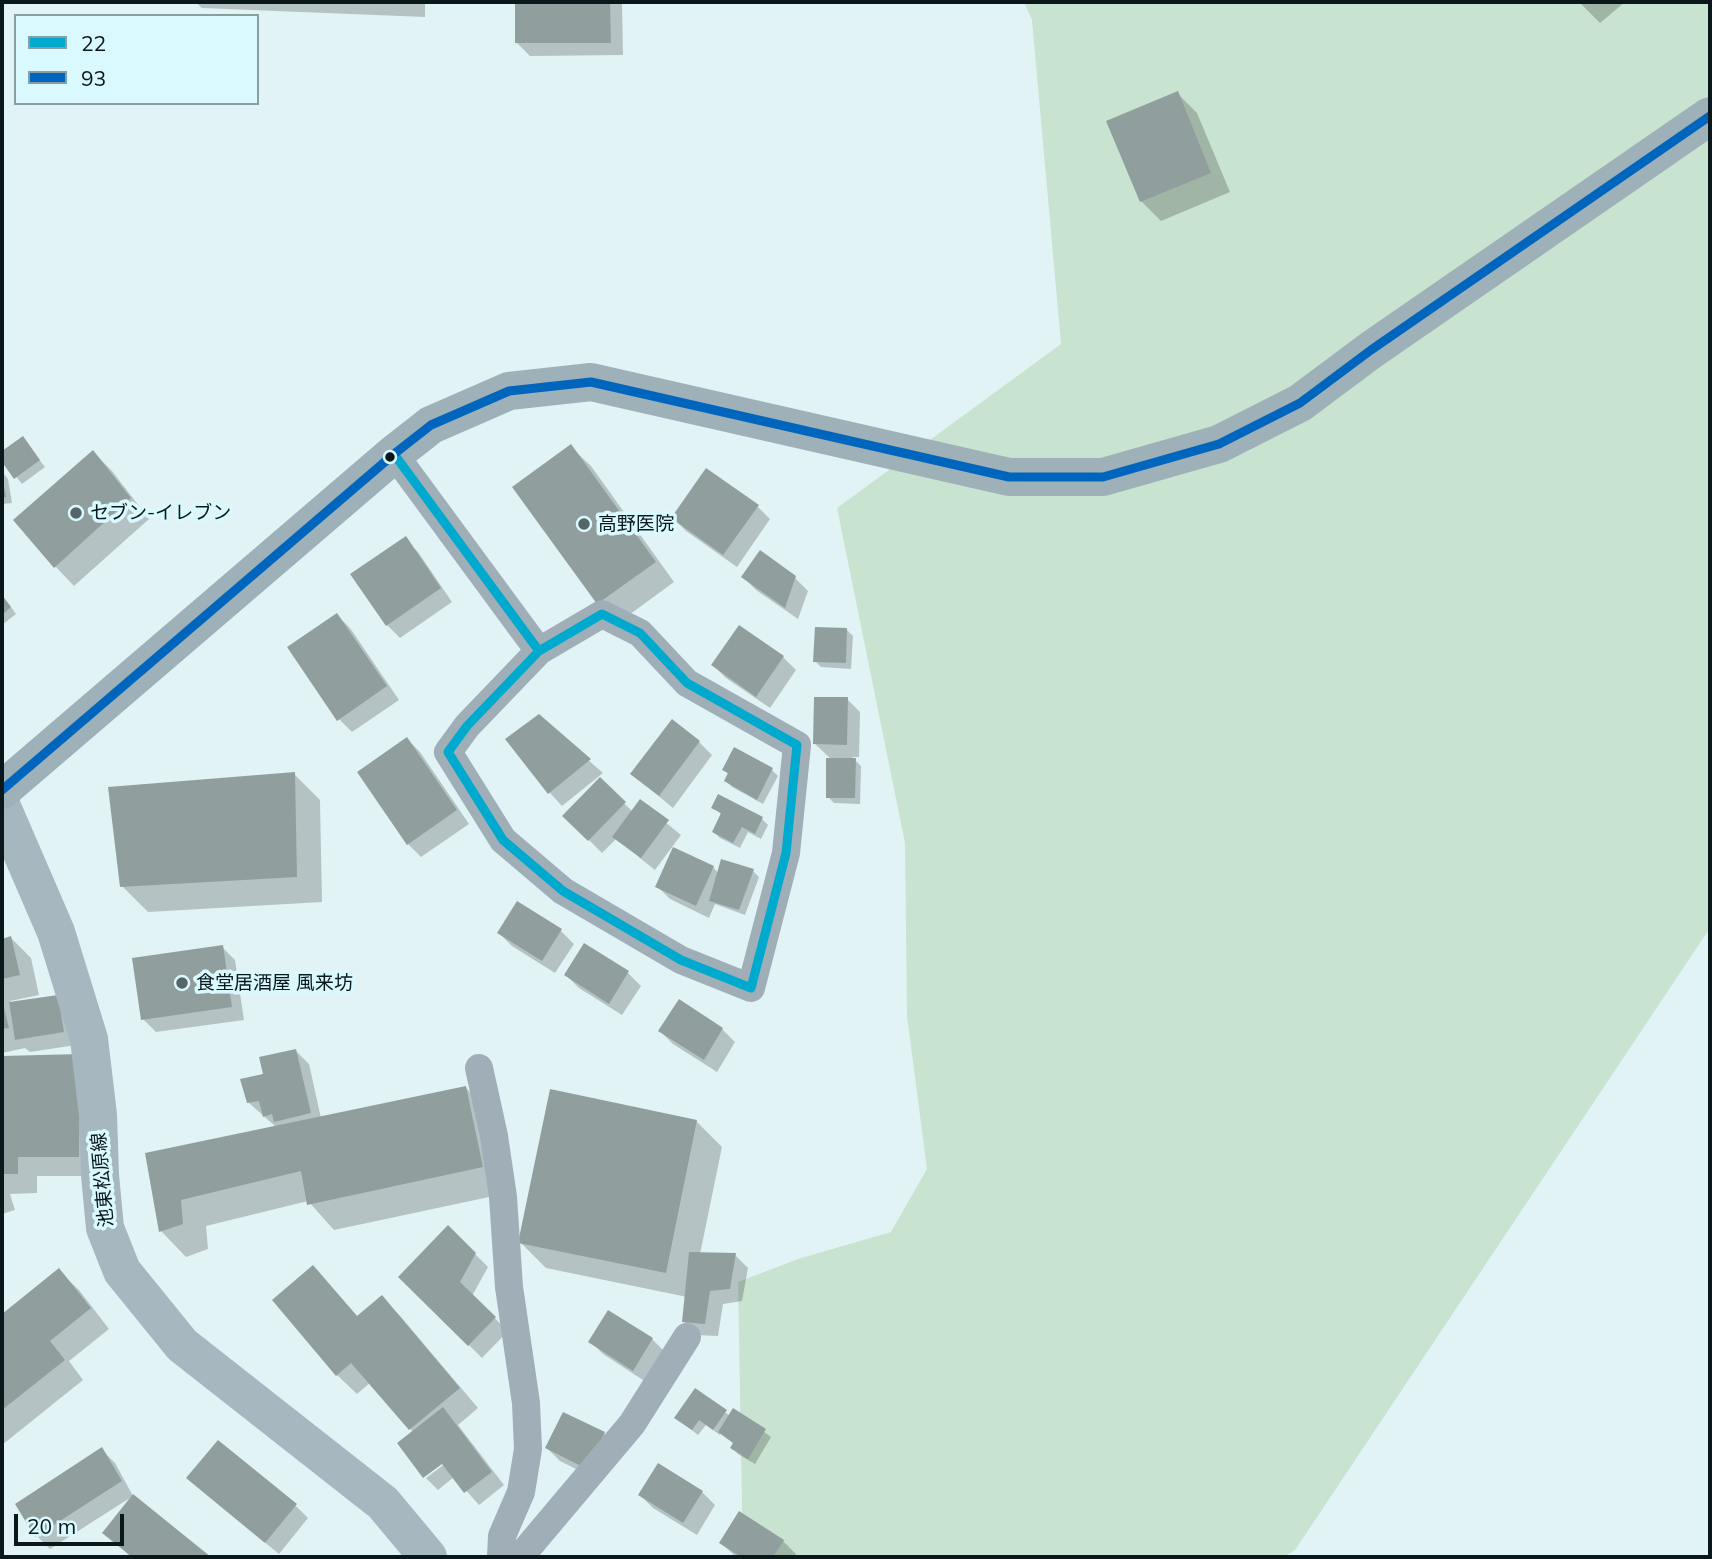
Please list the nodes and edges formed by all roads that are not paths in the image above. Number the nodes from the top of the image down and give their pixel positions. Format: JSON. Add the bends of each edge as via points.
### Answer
{"nodes":[{"id":1,"x":1710,"y":116,"type":"edge"},
{"id":2,"x":394,"y":454,"type":"junction"},
{"id":3,"x":539,"y":651,"type":"junction"},
{"id":4,"x":2,"y":790,"type":"edge"},
{"id":5,"x":2,"y":807,"type":"edge"},
{"id":6,"x":479,"y":1068,"type":"dead end"},
{"id":7,"x":687,"y":1337,"type":"dead end"},
{"id":8,"x":428,"y":1557,"type":"edge"},
{"id":9,"x":501,"y":1557,"type":"edge"},
{"id":10,"x":520,"y":1557,"type":"edge"}],
"edges":[{"from":1,"to":2,"type":"main road","via":[[1300,402],[1219,444],[1103,477],[1009,477],[591,382],[509,391],[431,425]]},
{"from":2,"to":3,"type":"street"},
{"from":2,"to":4,"type":"main road"},
{"from":3,"to":3,"type":"street","via":[[601,614],[640,633],[687,683],[797,745],[786,853],[751,988],[681,960],[563,891],[496,829],[448,752]]},
{"from":5,"to":8,"type":"main road","name":"池東松原線","via":[[56,932],[89,1039],[105,1228],[122,1271],[182,1345],[383,1503]]},
{"from":6,"to":9,"type":"street","via":[[503,1197],[509,1287],[526,1403],[528,1450],[521,1492],[502,1536]]},
{"from":7,"to":10,"type":"street","via":[[632,1424]]}]}
